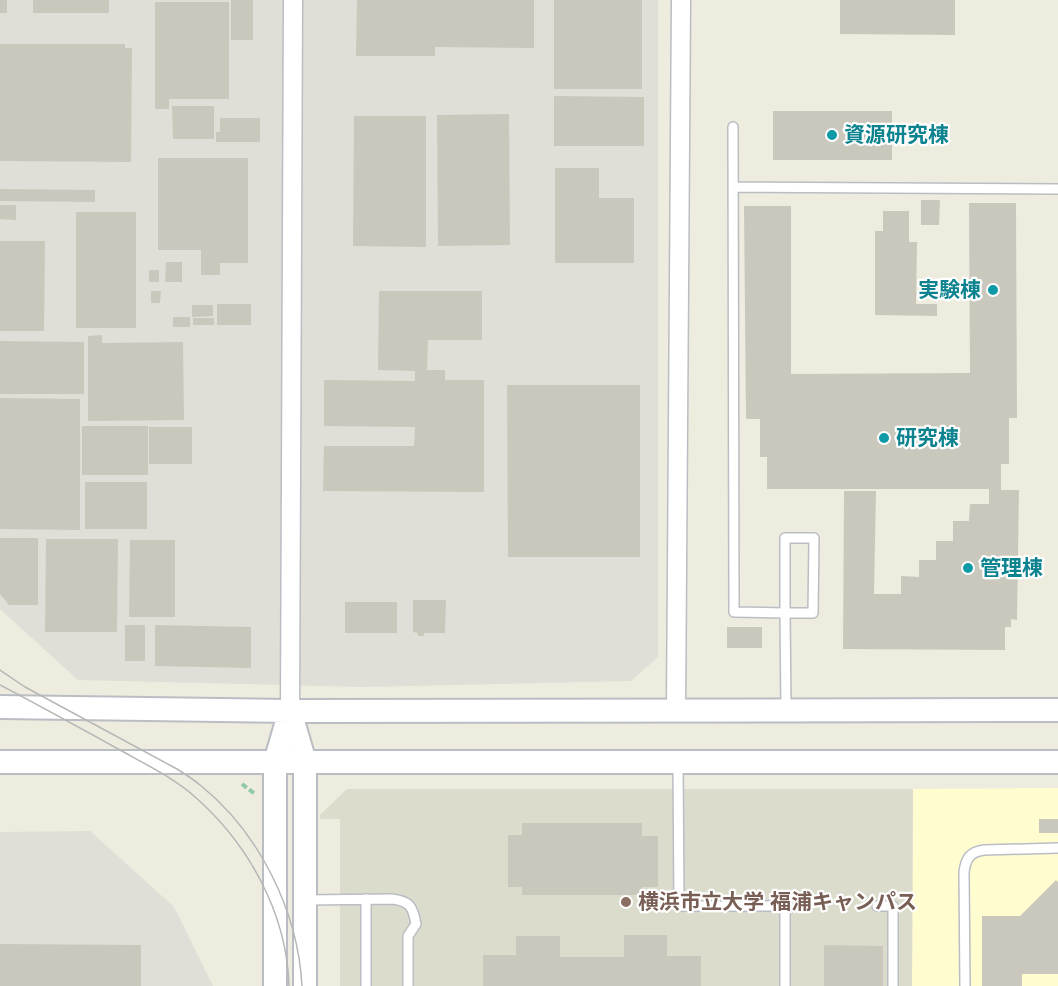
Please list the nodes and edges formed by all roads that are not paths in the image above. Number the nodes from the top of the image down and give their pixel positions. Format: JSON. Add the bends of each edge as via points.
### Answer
{"nodes":[{"id":1,"x":293,"y":0,"type":"edge"},
{"id":2,"x":681,"y":0,"type":"edge"},
{"id":3,"x":733,"y":127,"type":"dead end"},
{"id":4,"x":733,"y":188,"type":"junction"},
{"id":5,"x":1058,"y":189,"type":"edge"},
{"id":6,"x":785,"y":613,"type":"junction"},
{"id":7,"x":0,"y":707,"type":"edge"},
{"id":8,"x":1058,"y":710,"type":"edge"},
{"id":9,"x":290,"y":711,"type":"junction"},
{"id":10,"x":676,"y":711,"type":"junction"},
{"id":11,"x":786,"y":711,"type":"junction"},
{"id":12,"x":1058,"y":743,"type":"edge"},
{"id":13,"x":0,"y":762,"type":"edge"},
{"id":14,"x":274,"y":762,"type":"junction"},
{"id":15,"x":305,"y":762,"type":"junction"},
{"id":16,"x":678,"y":762,"type":"junction"},
{"id":17,"x":1051,"y":762,"type":"edge"},
{"id":18,"x":1058,"y":848,"type":"edge"},
{"id":19,"x":366,"y":899,"type":"junction"},
{"id":20,"x":305,"y":900,"type":"junction"},
{"id":21,"x":878,"y":906,"type":"dead end"},
{"id":22,"x":275,"y":986,"type":"edge"},
{"id":23,"x":305,"y":986,"type":"edge"},
{"id":24,"x":366,"y":986,"type":"edge"},
{"id":25,"x":408,"y":986,"type":"edge"},
{"id":26,"x":785,"y":986,"type":"edge"},
{"id":27,"x":893,"y":986,"type":"edge"},
{"id":28,"x":965,"y":986,"type":"edge"}],
"edges":[{"from":1,"to":9,"type":"street"},
{"from":2,"to":10,"type":"street"},
{"from":3,"to":4,"type":"lane"},
{"from":4,"to":5,"type":"lane"},
{"from":4,"to":6,"type":"lane","via":[[734,612]]},
{"from":6,"to":6,"type":"lane","via":[[785,538],[814,538],[813,614]]},
{"from":6,"to":11,"type":"lane"},
{"from":7,"to":9,"type":"street"},
{"from":8,"to":11,"type":"street"},
{"from":9,"to":10,"type":"street"},
{"from":9,"to":14,"type":"street"},
{"from":9,"to":15,"type":"street"},
{"from":10,"to":11,"type":"street"},
{"from":12,"to":17,"type":"street"},
{"from":13,"to":14,"type":"street"},
{"from":14,"to":15,"type":"street"},
{"from":14,"to":22,"type":"street"},
{"from":15,"to":16,"type":"street"},
{"from":15,"to":20,"type":"street"},
{"from":16,"to":17,"type":"street"},
{"from":16,"to":26,"type":"lane","via":[[679,906],[785,906]]},
{"from":18,"to":28,"type":"lane","via":[[984,850],[969,856],[964,872]]},
{"from":19,"to":20,"type":"lane"},
{"from":19,"to":24,"type":"lane"},
{"from":19,"to":25,"type":"lane","via":[[402,900],[414,913],[416,924],[408,936]]},
{"from":20,"to":23,"type":"street"},
{"from":21,"to":27,"type":"lane","via":[[893,906]]}]}
